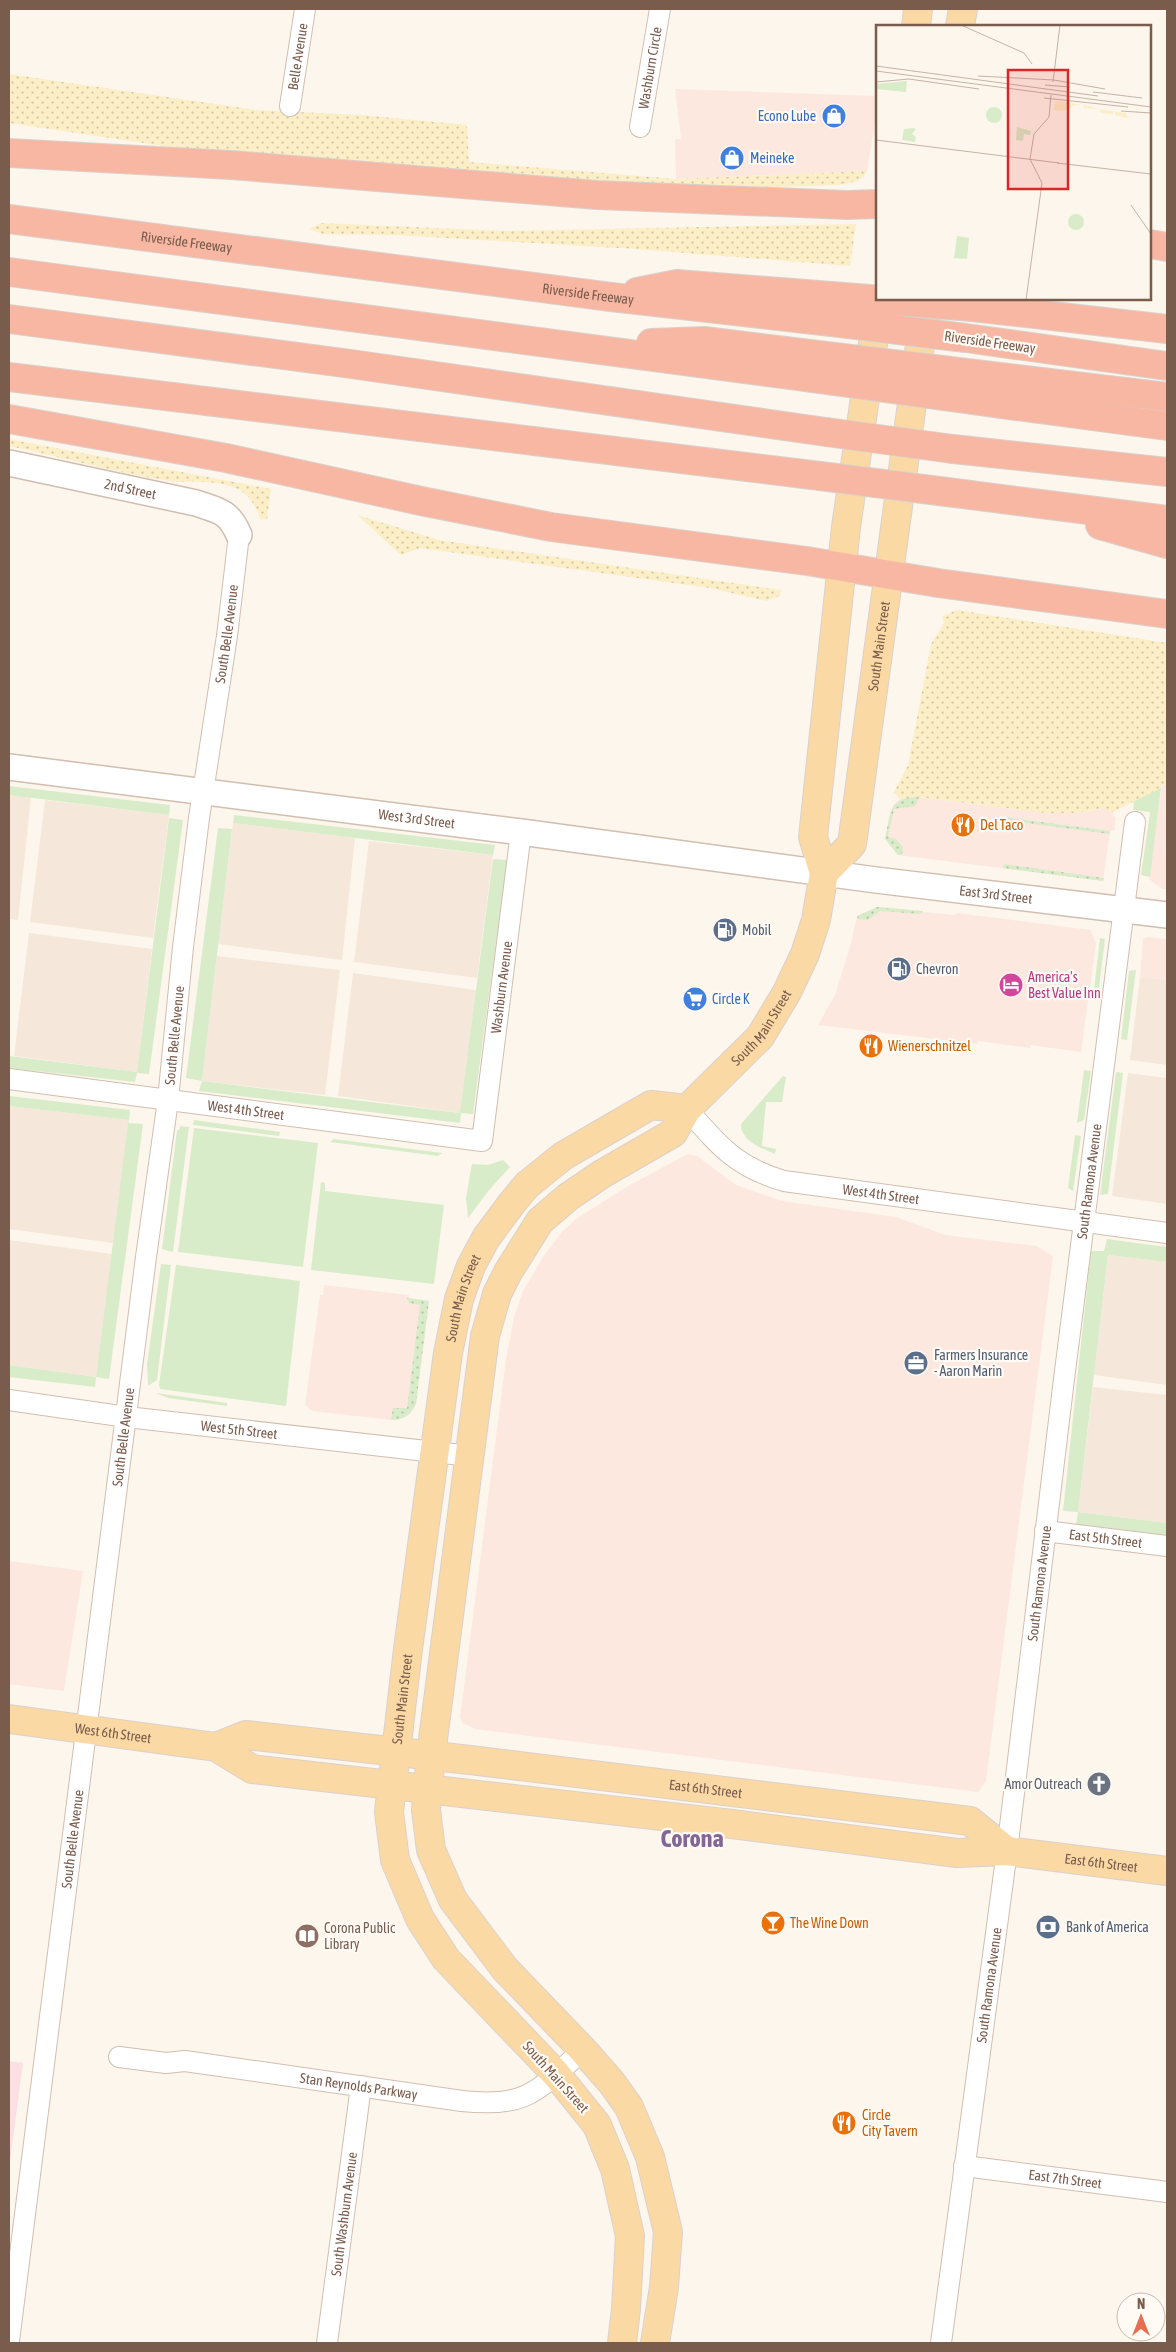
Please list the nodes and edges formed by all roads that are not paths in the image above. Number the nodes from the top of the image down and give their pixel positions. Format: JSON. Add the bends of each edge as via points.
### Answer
{"nodes":[{"id":1,"x":305,"y":9,"type":"edge"},
{"id":2,"x":660,"y":9,"type":"edge"},
{"id":3,"x":918,"y":9,"type":"edge"},
{"id":4,"x":963,"y":9,"type":"edge"},
{"id":5,"x":916,"y":25,"type":"edge"},
{"id":6,"x":960,"y":25,"type":"edge"},
{"id":7,"x":290,"y":106,"type":"dead end"},
{"id":8,"x":640,"y":127,"type":"dead end"},
{"id":9,"x":9,"y":154,"type":"edge"},
{"id":10,"x":876,"y":204,"type":"edge"},
{"id":11,"x":9,"y":219,"type":"edge"},
{"id":12,"x":1151,"y":244,"type":"edge"},
{"id":13,"x":1167,"y":247,"type":"edge"},
{"id":14,"x":9,"y":272,"type":"edge"},
{"id":15,"x":879,"y":300,"type":"edge"},
{"id":16,"x":926,"y":300,"type":"edge"},
{"id":17,"x":842,"y":310,"type":"junction"},
{"id":18,"x":9,"y":320,"type":"edge"},
{"id":19,"x":1167,"y":329,"type":"edge"},
{"id":20,"x":1167,"y":366,"type":"edge"},
{"id":21,"x":9,"y":377,"type":"edge"},
{"id":22,"x":1005,"y":391,"type":"junction"},
{"id":23,"x":1167,"y":397,"type":"edge"},
{"id":24,"x":9,"y":419,"type":"edge"},
{"id":25,"x":1167,"y":426,"type":"edge"},
{"id":26,"x":1049,"y":460,"type":"junction"},
{"id":27,"x":9,"y":463,"type":"edge"},
{"id":28,"x":1167,"y":472,"type":"edge"},
{"id":29,"x":1167,"y":490,"type":"edge"},
{"id":30,"x":1032,"y":504,"type":"junction"},
{"id":31,"x":1167,"y":520,"type":"edge"},
{"id":32,"x":239,"y":535,"type":"joint"},
{"id":33,"x":1167,"y":544,"type":"edge"},
{"id":34,"x":841,"y":567,"type":"junction"},
{"id":35,"x":890,"y":575,"type":"junction"},
{"id":36,"x":1167,"y":614,"type":"edge"},
{"id":37,"x":9,"y":766,"type":"edge"},
{"id":38,"x":203,"y":792,"type":"junction"},
{"id":39,"x":1136,"y":822,"type":"dead end"},
{"id":40,"x":521,"y":832,"type":"junction"},
{"id":41,"x":824,"y":873,"type":"junction"},
{"id":42,"x":1129,"y":911,"type":"junction"},
{"id":43,"x":1167,"y":915,"type":"edge"},
{"id":44,"x":1167,"y":928,"type":"edge"},
{"id":45,"x":9,"y":1079,"type":"edge"},
{"id":46,"x":168,"y":1100,"type":"junction"},
{"id":47,"x":687,"y":1109,"type":"junction"},
{"id":48,"x":482,"y":1141,"type":"joint"},
{"id":49,"x":1092,"y":1223,"type":"junction"},
{"id":50,"x":1167,"y":1233,"type":"edge"},
{"id":51,"x":9,"y":1400,"type":"edge"},
{"id":52,"x":127,"y":1417,"type":"junction"},
{"id":53,"x":436,"y":1452,"type":"junction"},
{"id":54,"x":470,"y":1456,"type":"junction"},
{"id":55,"x":1045,"y":1531,"type":"junction"},
{"id":56,"x":1167,"y":1546,"type":"edge"},
{"id":57,"x":9,"y":1719,"type":"edge"},
{"id":58,"x":86,"y":1729,"type":"junction"},
{"id":59,"x":216,"y":1746,"type":"junction"},
{"id":60,"x":395,"y":1752,"type":"junction"},
{"id":61,"x":431,"y":1755,"type":"junction"},
{"id":62,"x":392,"y":1784,"type":"junction"},
{"id":63,"x":427,"y":1788,"type":"junction"},
{"id":64,"x":1007,"y":1851,"type":"junction"},
{"id":65,"x":1167,"y":1871,"type":"edge"},
{"id":66,"x":583,"y":2050,"type":"junction"},
{"id":67,"x":119,"y":2057,"type":"dead end"},
{"id":68,"x":556,"y":2074,"type":"junction"},
{"id":69,"x":361,"y":2086,"type":"junction"},
{"id":70,"x":964,"y":2166,"type":"junction"},
{"id":71,"x":1167,"y":2192,"type":"edge"},
{"id":72,"x":9,"y":2341,"type":"edge"},
{"id":73,"x":327,"y":2343,"type":"edge"},
{"id":74,"x":622,"y":2343,"type":"edge"},
{"id":75,"x":655,"y":2343,"type":"edge"},
{"id":76,"x":941,"y":2343,"type":"edge"}],
"edges":[{"from":1,"to":7,"type":"street","name":"Belle Avenue"},
{"from":2,"to":8,"type":"street","name":"Washburn Circle"},
{"from":3,"to":5,"type":"main road"},
{"from":4,"to":6,"type":"main road"},
{"from":9,"to":10,"type":"highway","via":[[230,165],[597,195]]},
{"from":11,"to":17,"type":"highway","name":"Riverside Freeway","via":[[610,297]]},
{"from":12,"to":13,"type":"highway"},
{"from":14,"to":22,"type":"highway","bridge":true,"via":[[572,345],[783,362]]},
{"from":15,"to":34,"type":"main road","name":"South Main Street"},
{"from":16,"to":35,"type":"main road","name":"South Main Street"},
{"from":17,"to":19,"type":"highway","bridge":true,"via":[[972,307]]},
{"from":17,"to":20,"type":"highway","name":"Riverside Freeway","bridge":true,"via":[[966,338]]},
{"from":18,"to":26,"type":"highway","bridge":true},
{"from":21,"to":30,"type":"highway","bridge":true},
{"from":22,"to":23,"type":"highway"},
{"from":22,"to":25,"type":"highway"},
{"from":24,"to":34,"type":"highway","via":[[226,458],[551,527]]},
{"from":26,"to":28,"type":"highway"},
{"from":26,"to":29,"type":"highway","via":[[1072,476]]},
{"from":27,"to":32,"type":"street","name":"2nd Street","via":[[225,512],[234,521]]},
{"from":30,"to":31,"type":"highway"},
{"from":30,"to":33,"type":"highway"},
{"from":32,"to":38,"type":"street","name":"South Belle Avenue"},
{"from":34,"to":35,"type":"highway"},
{"from":34,"to":41,"type":"main road","name":"South Main Street","via":[[813,837]]},
{"from":35,"to":36,"type":"highway"},
{"from":35,"to":41,"type":"main road","name":"South Main Street","via":[[852,844]]},
{"from":37,"to":38,"type":"street","name":"West 3rd Street"},
{"from":38,"to":40,"type":"street","name":"West 3rd Street"},
{"from":38,"to":46,"type":"street","name":"South Belle Avenue"},
{"from":39,"to":42,"type":"street","name":"South Ramona Avenue"},
{"from":40,"to":41,"type":"street","name":"West 3rd Street"},
{"from":40,"to":48,"type":"street","name":"Washburn Avenue"},
{"from":41,"to":42,"type":"street","name":"East 3rd Street"},
{"from":41,"to":47,"type":"main road","name":"South Main Street","via":[[816,920],[805,954],[773,1018],[760,1037]]},
{"from":42,"to":43,"type":"street","name":"East 3rd Street"},
{"from":42,"to":44,"type":"street"},
{"from":42,"to":49,"type":"street","name":"South Ramona Avenue"},
{"from":45,"to":46,"type":"street","name":"West 4th Street"},
{"from":46,"to":48,"type":"street","name":"West 4th Street"},
{"from":46,"to":52,"type":"street","name":"South Belle Avenue"},
{"from":47,"to":49,"type":"street","name":"West 4th Street","via":[[724,1150],[744,1166],[761,1174],[815,1186]]},
{"from":47,"to":53,"type":"main road","name":"South Main Street","via":[[651,1105],[563,1156],[527,1185],[495,1224],[471,1266],[454,1318]]},
{"from":47,"to":54,"type":"main road","name":"South Main Street","via":[[672,1133],[602,1174],[540,1221],[516,1256],[497,1294],[485,1336]]},
{"from":49,"to":50,"type":"street","name":"West 4th Street"},
{"from":49,"to":55,"type":"street","name":"South Ramona Avenue"},
{"from":51,"to":52,"type":"street","name":"West 5th Street"},
{"from":52,"to":53,"type":"street","name":"West 5th Street"},
{"from":52,"to":58,"type":"street","name":"South Belle Avenue"},
{"from":53,"to":54,"type":"street","name":"West 5th Street"},
{"from":53,"to":60,"type":"main road","name":"South Main Street"},
{"from":54,"to":61,"type":"main road","name":"South Main Street"},
{"from":55,"to":56,"type":"street","name":"East 5th Street"},
{"from":55,"to":64,"type":"street","name":"South Ramona Avenue"},
{"from":57,"to":58,"type":"main road","name":"West 6th Street"},
{"from":58,"to":59,"type":"main road","name":"West 6th Street"},
{"from":58,"to":72,"type":"street","name":"South Belle Avenue"},
{"from":59,"to":60,"type":"main road","name":"West 6th Street","via":[[246,1735]]},
{"from":59,"to":62,"type":"main road","name":"West 6th Street","via":[[252,1769]]},
{"from":60,"to":61,"type":"main road","name":"East 6th Street"},
{"from":60,"to":62,"type":"main road","name":"South Main Street"},
{"from":61,"to":63,"type":"main road","name":"South Main Street"},
{"from":61,"to":64,"type":"main road","name":"East 6th Street","via":[[970,1822]]},
{"from":62,"to":63,"type":"main road","name":"East 6th Street"},
{"from":62,"to":68,"type":"main road","name":"South Main Street","via":[[389,1812],[395,1860],[420,1919],[446,1959]]},
{"from":63,"to":64,"type":"main road","name":"East 6th Street","via":[[957,1853]]},
{"from":63,"to":66,"type":"main road","name":"South Main Street","via":[[431,1850],[452,1900],[505,1969]]},
{"from":64,"to":65,"type":"main road","name":"East 6th Street"},
{"from":64,"to":70,"type":"street","name":"South Ramona Avenue"},
{"from":66,"to":68,"type":"street","name":"Stan Reynolds Parkway"},
{"from":66,"to":75,"type":"main road","name":"South Main Street","via":[[629,2107],[650,2157],[668,2232]]},
{"from":67,"to":69,"type":"street","name":"Stan Reynolds Parkway","via":[[166,2063],[185,2061]]},
{"from":68,"to":69,"type":"street","name":"Stan Reynolds Parkway","via":[[528,2096],[496,2103]]},
{"from":68,"to":74,"type":"main road","name":"South Main Street","via":[[597,2125],[615,2169],[630,2236]]},
{"from":69,"to":73,"type":"street","name":"South Washburn Avenue"},
{"from":70,"to":71,"type":"street","name":"East 7th Street"},
{"from":70,"to":76,"type":"street","name":"South Ramona Avenue"}]}
